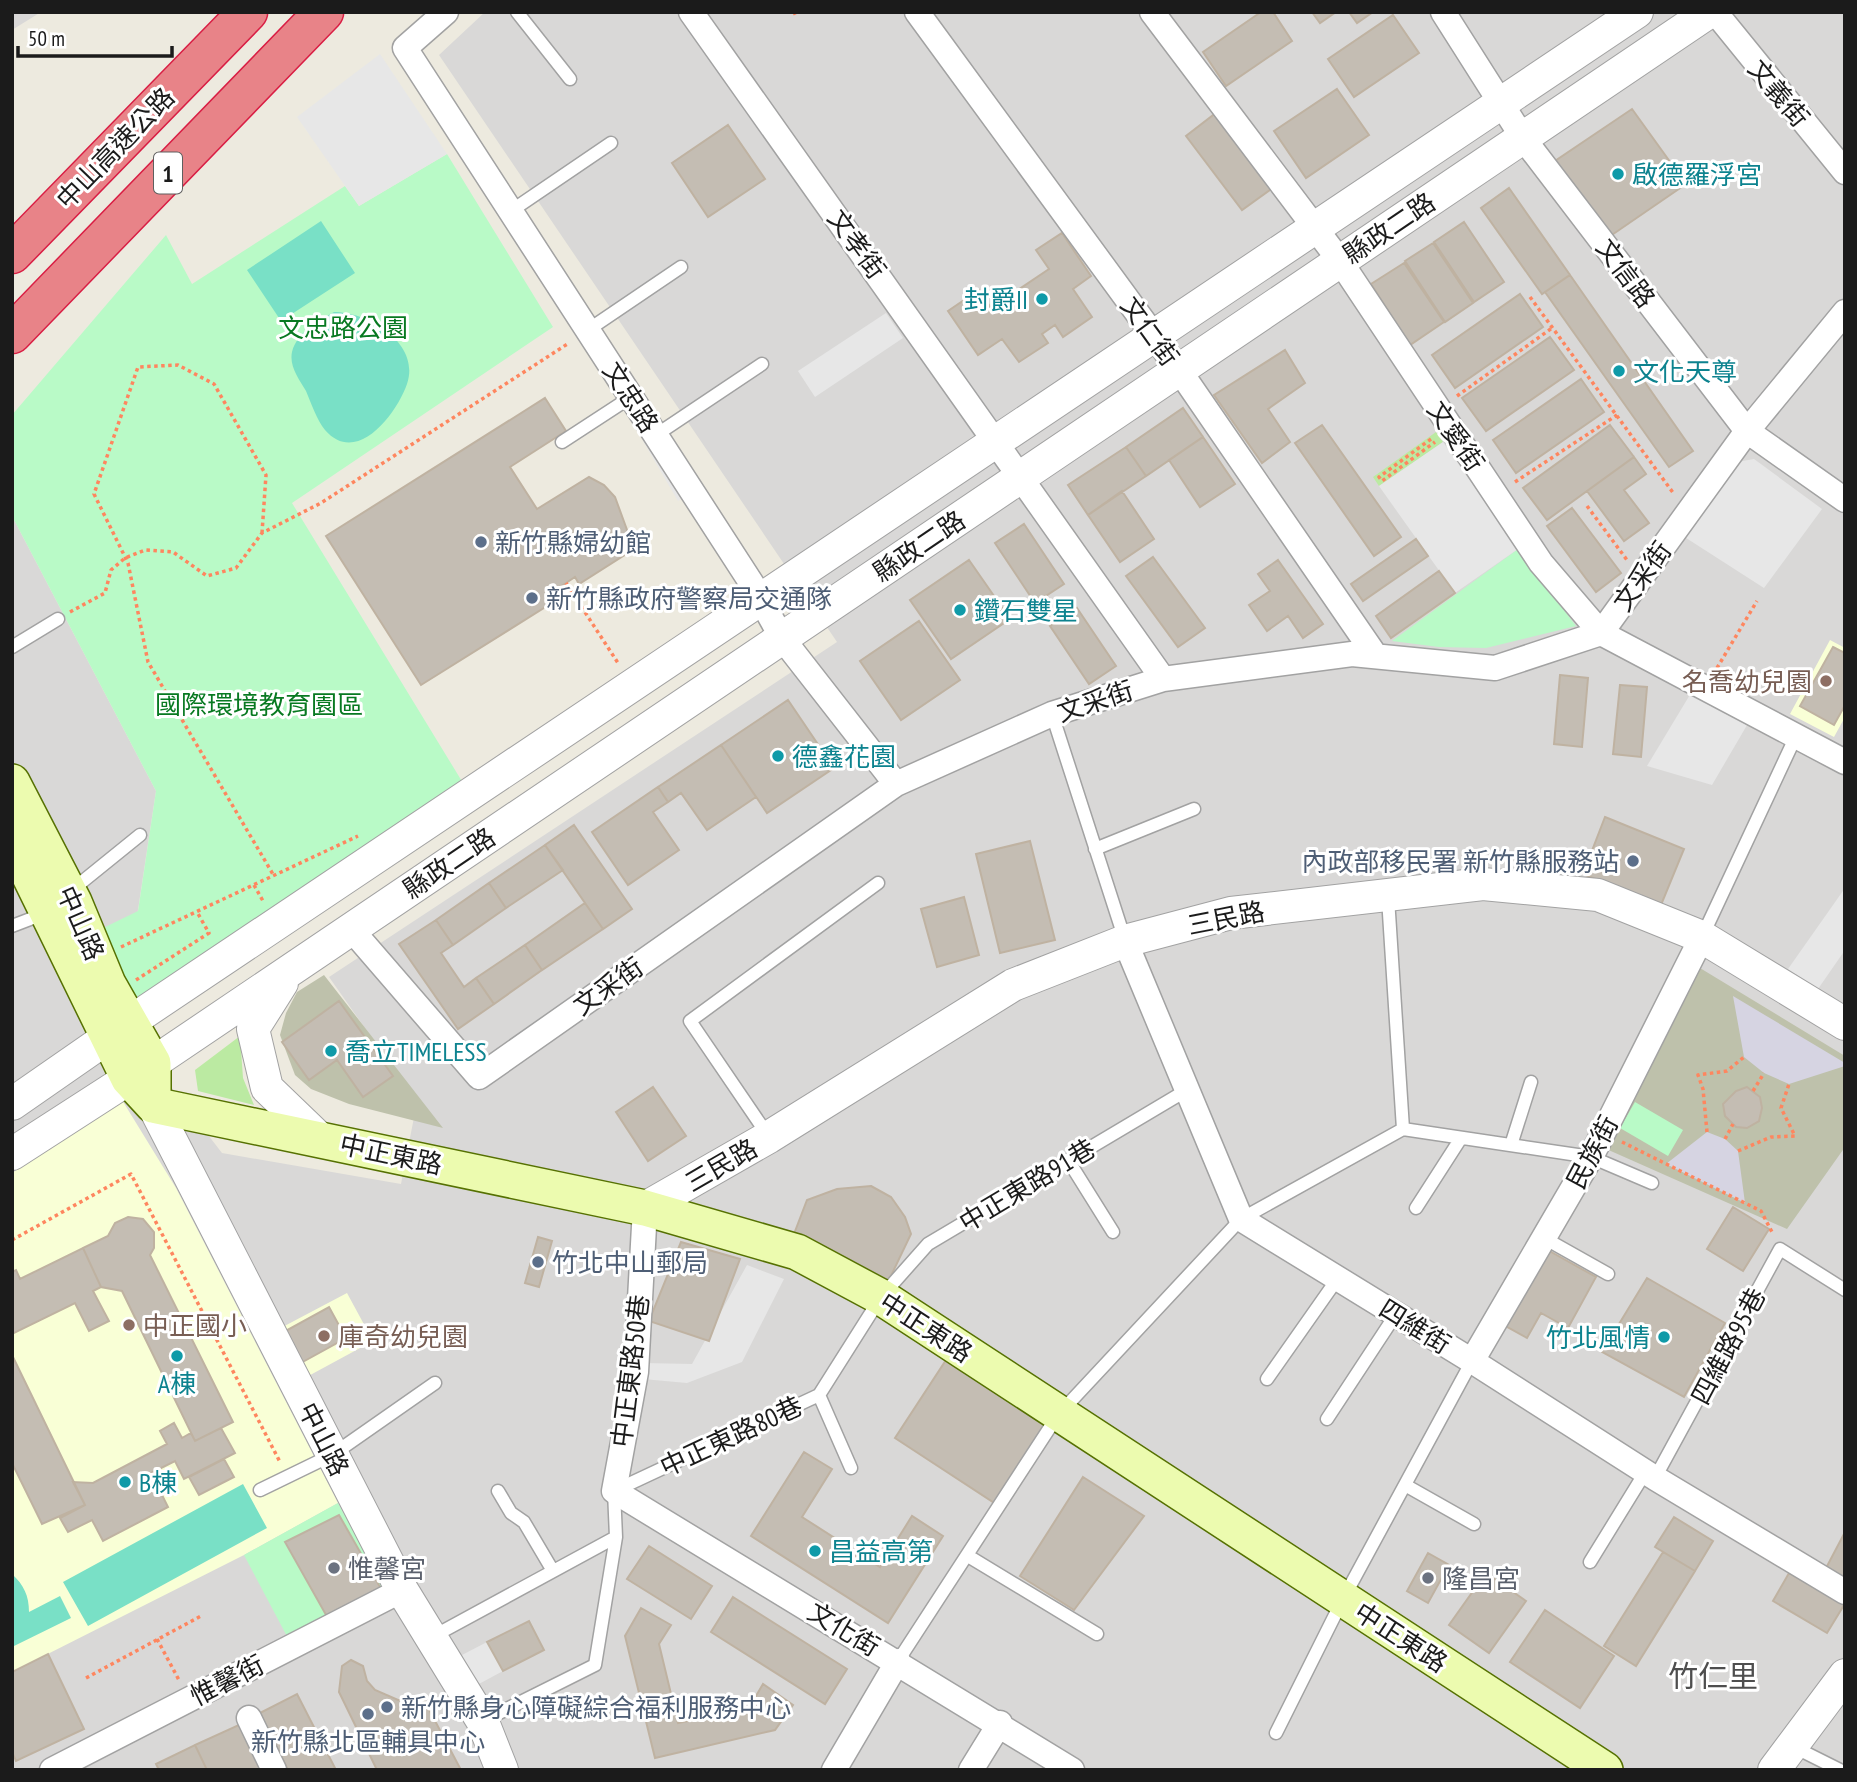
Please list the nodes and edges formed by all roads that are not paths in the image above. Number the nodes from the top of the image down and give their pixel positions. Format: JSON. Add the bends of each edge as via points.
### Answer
{"nodes":[{"id":1,"x":248,"y":12,"type":"edge"},
{"id":2,"x":324,"y":12,"type":"edge"},
{"id":3,"x":446,"y":12,"type":"edge"},
{"id":4,"x":517,"y":12,"type":"edge"},
{"id":5,"x":691,"y":12,"type":"edge"},
{"id":6,"x":917,"y":12,"type":"edge"},
{"id":7,"x":1152,"y":12,"type":"edge"},
{"id":8,"x":1443,"y":12,"type":"edge"},
{"id":9,"x":1637,"y":12,"type":"edge"},
{"id":10,"x":1709,"y":12,"type":"edge"},
{"id":11,"x":1715,"y":12,"type":"edge"},
{"id":12,"x":570,"y":79,"type":"dead end"},
{"id":13,"x":1501,"y":104,"type":"junction"},
{"id":14,"x":1523,"y":138,"type":"junction"},
{"id":15,"x":611,"y":144,"type":"dead end"},
{"id":16,"x":1845,"y":172,"type":"edge"},
{"id":17,"x":511,"y":211,"type":"junction"},
{"id":18,"x":1315,"y":228,"type":"junction"},
{"id":19,"x":12,"y":254,"type":"edge"},
{"id":20,"x":1340,"y":261,"type":"junction"},
{"id":21,"x":681,"y":267,"type":"dead end"},
{"id":22,"x":1845,"y":312,"type":"edge"},
{"id":23,"x":12,"y":334,"type":"edge"},
{"id":24,"x":579,"y":336,"type":"junction"},
{"id":25,"x":1154,"y":336,"type":"junction"},
{"id":26,"x":762,"y":364,"type":"dead end"},
{"id":27,"x":1179,"y":370,"type":"junction"},
{"id":28,"x":631,"y":397,"type":"junction"},
{"id":29,"x":1747,"y":432,"type":"junction"},
{"id":30,"x":656,"y":435,"type":"junction"},
{"id":31,"x":562,"y":442,"type":"dead end"},
{"id":32,"x":994,"y":443,"type":"junction"},
{"id":33,"x":1018,"y":479,"type":"junction"},
{"id":34,"x":1845,"y":500,"type":"edge"},
{"id":35,"x":761,"y":599,"type":"junction"},
{"id":36,"x":58,"y":619,"type":"road end"},
{"id":37,"x":1601,"y":633,"type":"junction"},
{"id":38,"x":782,"y":638,"type":"junction"},
{"id":39,"x":12,"y":647,"type":"edge"},
{"id":40,"x":1375,"y":655,"type":"junction"},
{"id":41,"x":1163,"y":679,"type":"junction"},
{"id":42,"x":1052,"y":714,"type":"junction"},
{"id":43,"x":1796,"y":736,"type":"junction"},
{"id":44,"x":1845,"y":762,"type":"edge"},
{"id":45,"x":12,"y":782,"type":"edge"},
{"id":46,"x":896,"y":783,"type":"junction"},
{"id":47,"x":1194,"y":809,"type":"dead end"},
{"id":48,"x":140,"y":835,"type":"dead end"},
{"id":49,"x":12,"y":841,"type":"edge"},
{"id":50,"x":1096,"y":849,"type":"junction"},
{"id":51,"x":878,"y":883,"type":"dead end"},
{"id":52,"x":1388,"y":898,"type":"junction"},
{"id":53,"x":59,"y":902,"type":"junction"},
{"id":54,"x":12,"y":926,"type":"edge"},
{"id":55,"x":351,"y":929,"type":"junction"},
{"id":56,"x":1702,"y":937,"type":"junction"},
{"id":57,"x":1125,"y":941,"type":"junction"},
{"id":58,"x":290,"y":971,"type":"junction"},
{"id":59,"x":1845,"y":1024,"type":"edge"},
{"id":60,"x":120,"y":1029,"type":"junction"},
{"id":61,"x":141,"y":1071,"type":"junction"},
{"id":62,"x":1531,"y":1082,"type":"dead end"},
{"id":63,"x":1188,"y":1090,"type":"junction"},
{"id":64,"x":12,"y":1104,"type":"edge"},
{"id":65,"x":153,"y":1105,"type":"junction"},
{"id":66,"x":1403,"y":1129,"type":"junction"},
{"id":67,"x":769,"y":1137,"type":"junction"},
{"id":68,"x":319,"y":1138,"type":"junction"},
{"id":69,"x":1461,"y":1138,"type":"junction"},
{"id":70,"x":1511,"y":1145,"type":"junction"},
{"id":71,"x":12,"y":1154,"type":"edge"},
{"id":72,"x":1591,"y":1157,"type":"junction"},
{"id":73,"x":1069,"y":1160,"type":"junction"},
{"id":74,"x":1652,"y":1183,"type":"dead end"},
{"id":75,"x":1416,"y":1208,"type":"dead end"},
{"id":76,"x":645,"y":1209,"type":"junction"},
{"id":77,"x":1241,"y":1219,"type":"junction"},
{"id":78,"x":1113,"y":1232,"type":"dead end"},
{"id":79,"x":1544,"y":1238,"type":"junction"},
{"id":80,"x":1608,"y":1274,"type":"dead end"},
{"id":81,"x":1338,"y":1278,"type":"junction"},
{"id":82,"x":1845,"y":1290,"type":"edge"},
{"id":83,"x":881,"y":1297,"type":"junction"},
{"id":84,"x":1396,"y":1314,"type":"junction"},
{"id":85,"x":1472,"y":1361,"type":"junction"},
{"id":86,"x":1267,"y":1379,"type":"dead end"},
{"id":87,"x":435,"y":1383,"type":"dead end"},
{"id":88,"x":819,"y":1395,"type":"junction"},
{"id":89,"x":1058,"y":1415,"type":"junction"},
{"id":90,"x":1327,"y":1419,"type":"dead end"},
{"id":91,"x":332,"y":1455,"type":"junction"},
{"id":92,"x":851,"y":1468,"type":"dead end"},
{"id":93,"x":1650,"y":1474,"type":"junction"},
{"id":94,"x":1405,"y":1485,"type":"junction"},
{"id":95,"x":260,"y":1490,"type":"dead end"},
{"id":96,"x":614,"y":1490,"type":"junction"},
{"id":97,"x":498,"y":1491,"type":"dead end"},
{"id":98,"x":1474,"y":1524,"type":"dead end"},
{"id":99,"x":616,"y":1537,"type":"junction"},
{"id":100,"x":968,"y":1556,"type":"junction"},
{"id":101,"x":1590,"y":1562,"type":"dead end"},
{"id":102,"x":553,"y":1571,"type":"junction"},
{"id":103,"x":402,"y":1590,"type":"junction"},
{"id":104,"x":1845,"y":1592,"type":"edge"},
{"id":105,"x":1343,"y":1599,"type":"junction"},
{"id":106,"x":1097,"y":1634,"type":"dead end"},
{"id":107,"x":430,"y":1638,"type":"junction"},
{"id":108,"x":898,"y":1661,"type":"junction"},
{"id":109,"x":1845,"y":1675,"type":"edge"},
{"id":110,"x":249,"y":1718,"type":"dead end"},
{"id":111,"x":483,"y":1722,"type":"junction"},
{"id":112,"x":1000,"y":1723,"type":"junction"},
{"id":113,"x":1276,"y":1733,"type":"dead end"},
{"id":114,"x":1783,"y":1758,"type":"edge"},
{"id":115,"x":52,"y":1770,"type":"edge"},
{"id":116,"x":274,"y":1770,"type":"edge"},
{"id":117,"x":502,"y":1770,"type":"edge"},
{"id":118,"x":834,"y":1770,"type":"edge"},
{"id":119,"x":971,"y":1770,"type":"edge"},
{"id":120,"x":1072,"y":1770,"type":"edge"},
{"id":121,"x":1605,"y":1770,"type":"edge"},
{"id":122,"x":1840,"y":1770,"type":"edge"}],
"edges":[{"from":1,"to":19,"type":"highway","name":"中山高速公路","number":"1"},
{"from":2,"to":23,"type":"highway","number":"1"},
{"from":3,"to":17,"type":"street","name":"文忠路","via":[[405,48]]},
{"from":4,"to":12,"type":"lane"},
{"from":5,"to":32,"type":"street","name":"文孝街"},
{"from":6,"to":25,"type":"street","name":"文仁街"},
{"from":7,"to":18,"type":"street","name":"文愛街"},
{"from":8,"to":13,"type":"street","name":"文信路"},
{"from":9,"to":13,"type":"street","name":"縣政二路"},
{"from":10,"to":14,"type":"street","name":"縣政二路"},
{"from":11,"to":16,"type":"street","name":"文義街"},
{"from":13,"to":14,"type":"street","name":"文信路"},
{"from":13,"to":18,"type":"street","name":"縣政二路"},
{"from":14,"to":20,"type":"street","name":"縣政二路"},
{"from":14,"to":29,"type":"street","name":"文信路"},
{"from":15,"to":17,"type":"lane"},
{"from":17,"to":24,"type":"street","name":"文忠路"},
{"from":18,"to":20,"type":"street","name":"文愛街"},
{"from":18,"to":25,"type":"street","name":"縣政二路"},
{"from":20,"to":27,"type":"street","name":"縣政二路"},
{"from":20,"to":37,"type":"street","name":"文愛街","via":[[1541,563]]},
{"from":21,"to":24,"type":"lane"},
{"from":22,"to":29,"type":"street","name":"文采街"},
{"from":24,"to":28,"type":"street","name":"文忠路"},
{"from":25,"to":27,"type":"street","name":"文仁街"},
{"from":25,"to":32,"type":"street","name":"縣政二路"},
{"from":26,"to":30,"type":"lane"},
{"from":27,"to":33,"type":"street","name":"縣政二路"},
{"from":27,"to":40,"type":"street","name":"文仁街"},
{"from":28,"to":30,"type":"street","name":"文忠路"},
{"from":28,"to":31,"type":"lane"},
{"from":29,"to":34,"type":"street","name":"文信路"},
{"from":29,"to":37,"type":"street","name":"文采街"},
{"from":30,"to":35,"type":"street","name":"文忠路"},
{"from":32,"to":33,"type":"street","name":"文孝街"},
{"from":32,"to":35,"type":"street","name":"縣政二路"},
{"from":33,"to":38,"type":"street","name":"縣政二路"},
{"from":33,"to":41,"type":"street","name":"文孝街"},
{"from":35,"to":38,"type":"street","name":"文忠路"},
{"from":35,"to":60,"type":"street","name":"縣政二路"},
{"from":36,"to":39,"type":"lane"},
{"from":37,"to":40,"type":"street","name":"文采街","via":[[1495,668]]},
{"from":37,"to":43,"type":"street","name":"文愛街"},
{"from":38,"to":46,"type":"street","name":"文忠路"},
{"from":38,"to":55,"type":"street","name":"縣政二路"},
{"from":40,"to":41,"type":"street","name":"文采街","via":[[1352,654]]},
{"from":41,"to":42,"type":"street","name":"文采街"},
{"from":42,"to":46,"type":"street","name":"文采街"},
{"from":42,"to":50,"type":"lane"},
{"from":43,"to":44,"type":"street","name":"文愛街"},
{"from":43,"to":56,"type":"lane"},
{"from":45,"to":53,"type":"main road","name":"中山路"},
{"from":46,"to":55,"type":"street","name":"文采街","via":[[479,1077]]},
{"from":47,"to":50,"type":"lane"},
{"from":48,"to":53,"type":"lane"},
{"from":49,"to":53,"type":"main road","name":"中山路"},
{"from":50,"to":57,"type":"lane"},
{"from":51,"to":67,"type":"lane","via":[[690,1021]]},
{"from":52,"to":56,"type":"street","name":"三民路","via":[[1483,884],[1598,895]]},
{"from":52,"to":57,"type":"street","name":"三民路","via":[[1231,913]]},
{"from":52,"to":66,"type":"lane"},
{"from":53,"to":54,"type":"lane"},
{"from":53,"to":60,"type":"main road","name":"中山路","via":[[95,1012]]},
{"from":55,"to":58,"type":"street","name":"縣政二路"},
{"from":56,"to":59,"type":"street","name":"三民路"},
{"from":56,"to":72,"type":"street","name":"民族街"},
{"from":57,"to":63,"type":"street"},
{"from":57,"to":67,"type":"street","name":"三民路","via":[[1013,985]]},
{"from":58,"to":61,"type":"street","name":"縣政二路"},
{"from":58,"to":68,"type":"street","via":[[253,1028],[267,1088]]},
{"from":60,"to":61,"type":"main road","name":"中山路"},
{"from":60,"to":64,"type":"street","name":"縣政二路"},
{"from":61,"to":65,"type":"main road","name":"中山路"},
{"from":61,"to":71,"type":"street","name":"縣政二路"},
{"from":62,"to":70,"type":"lane"},
{"from":63,"to":73,"type":"lane","name":"中正東路91巷"},
{"from":63,"to":77,"type":"street"},
{"from":65,"to":68,"type":"main road","name":"中正東路"},
{"from":65,"to":91,"type":"street","name":"中山路"},
{"from":66,"to":69,"type":"lane"},
{"from":66,"to":77,"type":"lane"},
{"from":67,"to":76,"type":"street","name":"三民路"},
{"from":68,"to":76,"type":"main road","name":"中正東路"},
{"from":69,"to":70,"type":"lane"},
{"from":69,"to":75,"type":"lane"},
{"from":70,"to":72,"type":"lane"},
{"from":72,"to":74,"type":"lane"},
{"from":72,"to":79,"type":"street","name":"民族街"},
{"from":73,"to":78,"type":"lane"},
{"from":73,"to":83,"type":"lane","name":"中正東路91巷","via":[[928,1244]]},
{"from":76,"to":83,"type":"main road","name":"中正東路","via":[[797,1252]]},
{"from":76,"to":96,"type":"street","name":"中正東路50巷","via":[[636,1372]]},
{"from":77,"to":81,"type":"street","name":"四維街"},
{"from":77,"to":89,"type":"lane"},
{"from":79,"to":80,"type":"lane"},
{"from":79,"to":85,"type":"street","name":"民族街"},
{"from":81,"to":84,"type":"street","name":"四維街"},
{"from":81,"to":86,"type":"lane"},
{"from":82,"to":93,"type":"lane","name":"四維路95巷","via":[[1780,1249]]},
{"from":83,"to":88,"type":"lane","name":"中正東路80巷"},
{"from":83,"to":89,"type":"main road","name":"中正東路"},
{"from":84,"to":85,"type":"street","name":"四維街"},
{"from":84,"to":90,"type":"lane"},
{"from":85,"to":93,"type":"street","name":"四維街"},
{"from":85,"to":94,"type":"lane"},
{"from":87,"to":91,"type":"lane"},
{"from":88,"to":92,"type":"lane"},
{"from":88,"to":96,"type":"lane","name":"中正東路80巷"},
{"from":89,"to":100,"type":"lane"},
{"from":89,"to":105,"type":"main road","name":"中正東路"},
{"from":91,"to":95,"type":"lane"},
{"from":91,"to":103,"type":"street","name":"中山路"},
{"from":93,"to":101,"type":"lane","name":"四維路95巷"},
{"from":93,"to":104,"type":"street","name":"四維街"},
{"from":94,"to":98,"type":"lane"},
{"from":94,"to":105,"type":"lane"},
{"from":96,"to":99,"type":"lane"},
{"from":96,"to":108,"type":"street","name":"文化街"},
{"from":97,"to":102,"type":"lane","via":[[511,1513],[524,1522]]},
{"from":99,"to":102,"type":"lane"},
{"from":99,"to":111,"type":"lane","via":[[594,1665]]},
{"from":100,"to":106,"type":"lane"},
{"from":100,"to":108,"type":"lane"},
{"from":102,"to":107,"type":"lane"},
{"from":103,"to":107,"type":"street","name":"中山路"},
{"from":103,"to":115,"type":"street","name":"惟馨街"},
{"from":105,"to":113,"type":"lane"},
{"from":105,"to":121,"type":"main road","name":"中正東路"},
{"from":107,"to":111,"type":"street","name":"中山路"},
{"from":108,"to":112,"type":"street","name":"文化街"},
{"from":108,"to":118,"type":"street"},
{"from":109,"to":114,"type":"street"},
{"from":110,"to":116,"type":"street"},
{"from":111,"to":117,"type":"street","name":"中山路"},
{"from":112,"to":119,"type":"street"},
{"from":112,"to":120,"type":"street","name":"文化街"},
{"from":114,"to":122,"type":"lane"}]}
